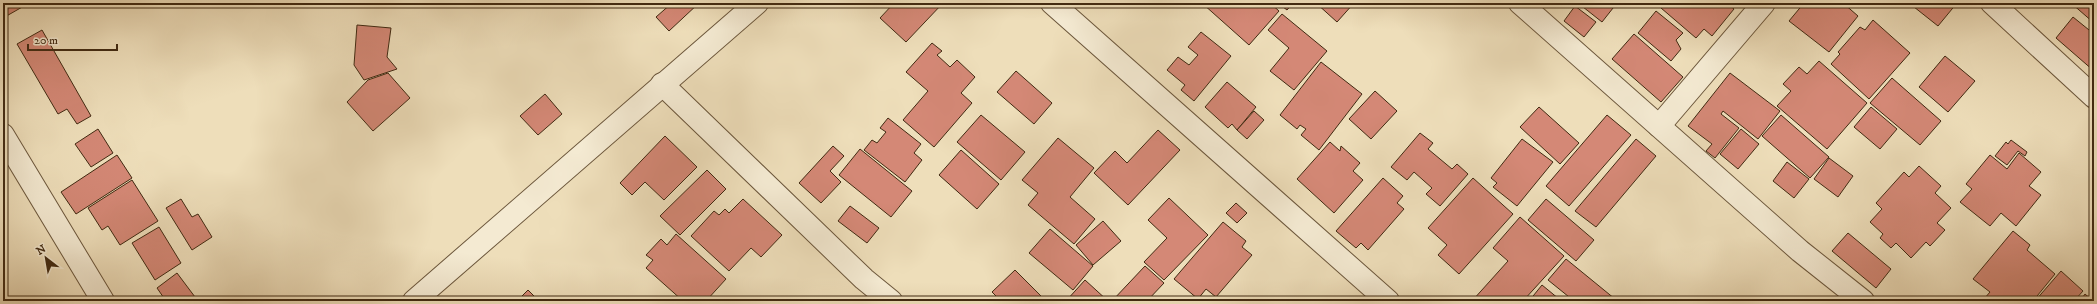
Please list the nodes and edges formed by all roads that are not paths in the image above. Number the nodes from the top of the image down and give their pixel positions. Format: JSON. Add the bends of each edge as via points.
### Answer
{"nodes":[{"id":1,"x":757,"y":3,"type":"edge"},
{"id":2,"x":1052,"y":3,"type":"edge"},
{"id":3,"x":1520,"y":3,"type":"edge"},
{"id":4,"x":1764,"y":3,"type":"edge"},
{"id":5,"x":1992,"y":3,"type":"edge"},
{"id":6,"x":662,"y":84,"type":"junction"},
{"id":7,"x":2091,"y":89,"type":"edge"},
{"id":8,"x":1659,"y":126,"type":"junction"},
{"id":9,"x":3,"y":136,"type":"edge"},
{"id":10,"x":103,"y":301,"type":"edge"},
{"id":11,"x":414,"y":301,"type":"edge"},
{"id":12,"x":891,"y":301,"type":"edge"},
{"id":13,"x":1388,"y":301,"type":"edge"},
{"id":14,"x":1863,"y":301,"type":"edge"}],
"edges":[{"from":1,"to":6,"type":"street"},
{"from":2,"to":13,"type":"street"},
{"from":3,"to":8,"type":"street"},
{"from":4,"to":8,"type":"street"},
{"from":5,"to":7,"type":"street"},
{"from":6,"to":11,"type":"street"},
{"from":6,"to":12,"type":"street","via":[[864,279]]},
{"from":8,"to":14,"type":"street","via":[[1800,251]]},
{"from":9,"to":10,"type":"street"}]}
